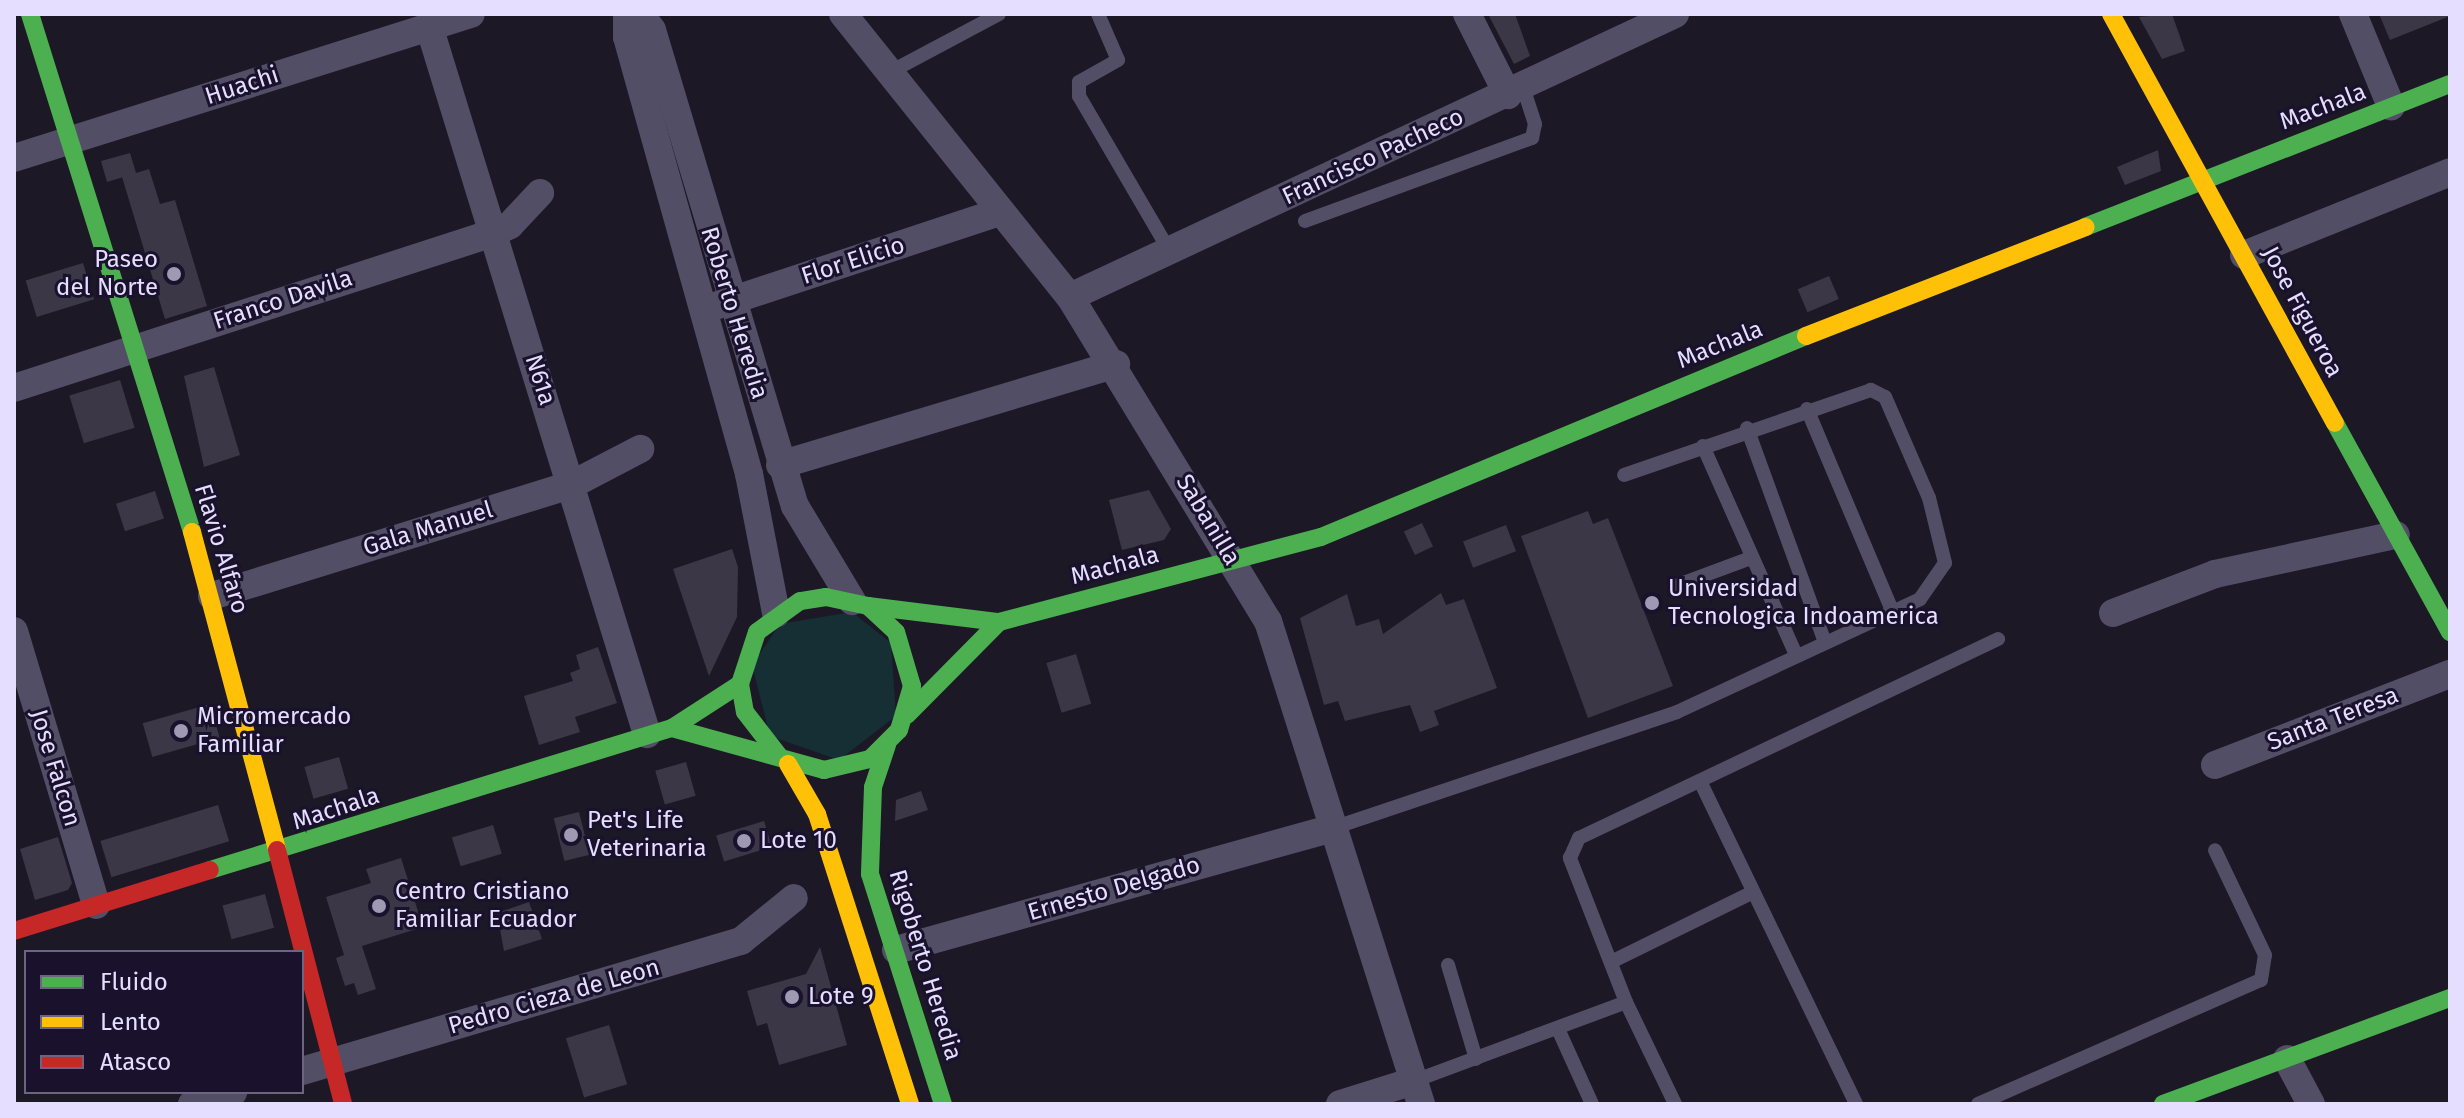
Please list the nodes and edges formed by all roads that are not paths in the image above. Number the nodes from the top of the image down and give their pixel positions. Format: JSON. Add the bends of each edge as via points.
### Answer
{"nodes":[{"id":1,"x":30,"y":14,"type":"edge"},
{"id":2,"x":471,"y":14,"type":"edge"},
{"id":3,"x":627,"y":14,"type":"edge"},
{"id":4,"x":640,"y":14,"type":"edge"},
{"id":5,"x":843,"y":14,"type":"edge"},
{"id":6,"x":999,"y":14,"type":"edge"},
{"id":7,"x":1098,"y":14,"type":"edge"},
{"id":8,"x":1467,"y":14,"type":"edge"},
{"id":9,"x":1675,"y":14,"type":"edge"},
{"id":10,"x":2111,"y":14,"type":"edge"},
{"id":11,"x":2353,"y":14,"type":"edge"},
{"id":12,"x":429,"y":26,"type":"junction"},
{"id":13,"x":892,"y":71,"type":"junction"},
{"id":14,"x":2450,"y":84,"type":"edge"},
{"id":15,"x":1516,"y":91,"type":"junction"},
{"id":16,"x":2391,"y":106,"type":"junction"},
{"id":17,"x":70,"y":142,"type":"junction"},
{"id":18,"x":14,"y":158,"type":"edge"},
{"id":19,"x":2450,"y":172,"type":"edge"},
{"id":20,"x":2202,"y":179,"type":"junction"},
{"id":21,"x":540,"y":193,"type":"dead end"},
{"id":22,"x":1000,"y":212,"type":"junction"},
{"id":23,"x":1305,"y":221,"type":"dead end"},
{"id":24,"x":493,"y":233,"type":"junction"},
{"id":25,"x":1169,"y":250,"type":"junction"},
{"id":26,"x":2244,"y":255,"type":"junction"},
{"id":27,"x":1070,"y":297,"type":"junction"},
{"id":28,"x":718,"y":305,"type":"junction"},
{"id":29,"x":134,"y":348,"type":"junction"},
{"id":30,"x":1116,"y":364,"type":"junction"},
{"id":31,"x":14,"y":388,"type":"edge"},
{"id":32,"x":1807,"y":409,"type":"junction"},
{"id":33,"x":1747,"y":428,"type":"junction"},
{"id":34,"x":1703,"y":446,"type":"junction"},
{"id":35,"x":640,"y":449,"type":"dead end"},
{"id":36,"x":780,"y":465,"type":"junction"},
{"id":37,"x":1624,"y":475,"type":"dead end"},
{"id":38,"x":573,"y":484,"type":"junction"},
{"id":39,"x":2396,"y":535,"type":"junction"},
{"id":40,"x":1751,"y":558,"type":"junction"},
{"id":41,"x":1232,"y":559,"type":"junction"},
{"id":42,"x":1678,"y":585,"type":"dead end"},
{"id":43,"x":212,"y":596,"type":"junction"},
{"id":44,"x":860,"y":604,"type":"junction"},
{"id":45,"x":1892,"y":610,"type":"junction"},
{"id":46,"x":776,"y":613,"type":"junction"},
{"id":47,"x":2113,"y":613,"type":"dead end"},
{"id":48,"x":999,"y":622,"type":"junction"},
{"id":49,"x":14,"y":631,"type":"edge"},
{"id":50,"x":2450,"y":632,"type":"edge"},
{"id":51,"x":1998,"y":639,"type":"dead end"},
{"id":52,"x":1824,"y":640,"type":"junction"},
{"id":53,"x":1796,"y":655,"type":"junction"},
{"id":54,"x":2450,"y":674,"type":"edge"},
{"id":55,"x":740,"y":684,"type":"junction"},
{"id":56,"x":907,"y":715,"type":"junction"},
{"id":57,"x":660,"y":731,"type":"junction"},
{"id":58,"x":887,"y":745,"type":"junction"},
{"id":59,"x":783,"y":760,"type":"junction"},
{"id":60,"x":2215,"y":765,"type":"dead end"},
{"id":61,"x":1700,"y":781,"type":"junction"},
{"id":62,"x":1333,"y":828,"type":"junction"},
{"id":63,"x":2215,"y":850,"type":"dead end"},
{"id":64,"x":281,"y":852,"type":"junction"},
{"id":65,"x":1751,"y":893,"type":"junction"},
{"id":66,"x":794,"y":898,"type":"dead end"},
{"id":67,"x":96,"y":905,"type":"junction"},
{"id":68,"x":14,"y":931,"type":"edge"},
{"id":69,"x":896,"y":950,"type":"junction"},
{"id":70,"x":1611,"y":962,"type":"junction"},
{"id":71,"x":1448,"y":965,"type":"dead end"},
{"id":72,"x":2450,"y":998,"type":"edge"},
{"id":73,"x":1626,"y":1002,"type":"junction"},
{"id":74,"x":1558,"y":1029,"type":"junction"},
{"id":75,"x":1476,"y":1059,"type":"junction"},
{"id":76,"x":2287,"y":1059,"type":"junction"},
{"id":77,"x":335,"y":1062,"type":"junction"},
{"id":78,"x":304,"y":1070,"type":"edge"},
{"id":79,"x":1417,"y":1092,"type":"edge"},
{"id":80,"x":226,"y":1094,"type":"edge"},
{"id":81,"x":192,"y":1104,"type":"edge"},
{"id":82,"x":343,"y":1104,"type":"edge"},
{"id":83,"x":910,"y":1104,"type":"edge"},
{"id":84,"x":943,"y":1104,"type":"edge"},
{"id":85,"x":1340,"y":1104,"type":"edge"},
{"id":86,"x":1592,"y":1104,"type":"edge"},
{"id":87,"x":1675,"y":1104,"type":"edge"},
{"id":88,"x":1856,"y":1104,"type":"edge"},
{"id":89,"x":1978,"y":1104,"type":"edge"},
{"id":90,"x":2163,"y":1104,"type":"edge"},
{"id":91,"x":2311,"y":1104,"type":"edge"}],
"edges":[{"from":1,"to":17,"type":"main road","name":"Flavio Alfaro"},
{"from":2,"to":12,"type":"street","name":"Huachi"},
{"from":3,"to":28,"type":"street","name":"Roberto Heredia","via":[[627,39]]},
{"from":4,"to":28,"type":"street","name":"Roberto Heredia","via":[[652,30]]},
{"from":5,"to":13,"type":"street","name":"Sabanilla"},
{"from":6,"to":13,"type":"lane"},
{"from":7,"to":25,"type":"lane","via":[[1118,60],[1079,82],[1079,96]]},
{"from":8,"to":15,"type":"street"},
{"from":9,"to":15,"type":"street","name":"Francisco Pacheco"},
{"from":10,"to":20,"type":"main road","name":"Jose Figueroa"},
{"from":11,"to":16,"type":"street"},
{"from":12,"to":17,"type":"street","name":"Huachi"},
{"from":12,"to":24,"type":"street","name":"N61a"},
{"from":13,"to":22,"type":"street","name":"Sabanilla"},
{"from":14,"to":16,"type":"main road","name":"Machala"},
{"from":15,"to":23,"type":"lane","via":[[1535,124],[1532,138]]},
{"from":15,"to":25,"type":"street","name":"Francisco Pacheco"},
{"from":16,"to":20,"type":"main road","name":"Machala"},
{"from":17,"to":18,"type":"street","name":"Huachi"},
{"from":17,"to":29,"type":"main road","name":"Flavio Alfaro"},
{"from":19,"to":26,"type":"street"},
{"from":20,"to":26,"type":"main road","name":"Jose Figueroa"},
{"from":20,"to":41,"type":"main road","name":"Machala","via":[[1321,537]]},
{"from":21,"to":24,"type":"street","name":"Franco Davila","via":[[510,225]]},
{"from":22,"to":27,"type":"street","name":"Sabanilla"},
{"from":22,"to":28,"type":"street","name":"Flor Elicio"},
{"from":24,"to":29,"type":"street","name":"Franco Davila"},
{"from":24,"to":38,"type":"street","name":"N61a"},
{"from":25,"to":27,"type":"street","name":"Francisco Pacheco"},
{"from":26,"to":39,"type":"main road","name":"Jose Figueroa"},
{"from":27,"to":30,"type":"street","name":"Sabanilla"},
{"from":28,"to":36,"type":"street","name":"Roberto Heredia"},
{"from":28,"to":46,"type":"street","name":"Roberto Heredia"},
{"from":29,"to":31,"type":"street","name":"Franco Davila"},
{"from":29,"to":43,"type":"main road","name":"Flavio Alfaro"},
{"from":30,"to":36,"type":"street"},
{"from":30,"to":41,"type":"street","name":"Sabanilla"},
{"from":32,"to":33,"type":"lane"},
{"from":32,"to":45,"type":"lane"},
{"from":32,"to":45,"type":"lane","via":[[1859,392],[1885,397],[1929,498],[1945,563],[1920,599]]},
{"from":33,"to":34,"type":"lane"},
{"from":33,"to":52,"type":"lane"},
{"from":34,"to":37,"type":"lane"},
{"from":34,"to":40,"type":"lane"},
{"from":35,"to":38,"type":"street","name":"Gala Manuel"},
{"from":36,"to":44,"type":"street","name":"Roberto Heredia","via":[[795,506]]},
{"from":38,"to":43,"type":"street","name":"Gala Manuel"},
{"from":38,"to":57,"type":"street","name":"N61a"},
{"from":39,"to":47,"type":"street","via":[[2215,574]]},
{"from":39,"to":50,"type":"main road","name":"Jose Figueroa"},
{"from":40,"to":42,"type":"lane"},
{"from":40,"to":53,"type":"lane"},
{"from":41,"to":48,"type":"main road","name":"Machala"},
{"from":41,"to":62,"type":"street","name":"Sabanilla","via":[[1268,621]]},
{"from":43,"to":64,"type":"main road","name":"Flavio Alfaro"},
{"from":44,"to":46,"type":"main road","via":[[826,597]]},
{"from":44,"to":48,"type":"main road","name":"Machala"},
{"from":44,"to":56,"type":"main road","via":[[896,632],[908,658]]},
{"from":45,"to":52,"type":"lane"},
{"from":46,"to":55,"type":"main road","via":[[751,645]]},
{"from":48,"to":56,"type":"main road"},
{"from":49,"to":67,"type":"street","name":"Jose Falcon"},
{"from":51,"to":61,"type":"lane"},
{"from":52,"to":53,"type":"lane"},
{"from":53,"to":62,"type":"lane","via":[[1677,712]]},
{"from":54,"to":60,"type":"street","name":"Santa Teresa"},
{"from":55,"to":57,"type":"main road","name":"Machala"},
{"from":55,"to":59,"type":"main road","via":[[758,736]]},
{"from":56,"to":58,"type":"main road","name":"Rigoberto Heredia"},
{"from":57,"to":59,"type":"main road"},
{"from":57,"to":64,"type":"main road","name":"Machala"},
{"from":58,"to":59,"type":"main road","name":"Rigoberto Heredia","via":[[848,768]]},
{"from":58,"to":69,"type":"main road","name":"Rigoberto Heredia","via":[[873,787],[868,853]]},
{"from":59,"to":83,"type":"main road","via":[[817,814]]},
{"from":61,"to":65,"type":"lane"},
{"from":61,"to":70,"type":"lane","via":[[1571,847]]},
{"from":62,"to":69,"type":"street","name":"Ernesto Delgado"},
{"from":62,"to":79,"type":"street","name":"Sabanilla"},
{"from":63,"to":89,"type":"lane","via":[[2265,955],[2261,980]]},
{"from":64,"to":67,"type":"main road","name":"Machala"},
{"from":64,"to":77,"type":"main road","name":"Flavio Alfaro"},
{"from":65,"to":70,"type":"lane"},
{"from":65,"to":88,"type":"lane"},
{"from":66,"to":77,"type":"street","name":"Pedro Cieza de Leon","via":[[741,941]]},
{"from":67,"to":68,"type":"main road","name":"Machala"},
{"from":69,"to":84,"type":"main road","name":"Rigoberto Heredia"},
{"from":70,"to":73,"type":"lane"},
{"from":71,"to":75,"type":"lane"},
{"from":72,"to":76,"type":"main road"},
{"from":73,"to":74,"type":"lane"},
{"from":73,"to":87,"type":"lane"},
{"from":74,"to":75,"type":"lane"},
{"from":74,"to":86,"type":"lane"},
{"from":75,"to":79,"type":"lane"},
{"from":76,"to":90,"type":"main road"},
{"from":76,"to":91,"type":"street"},
{"from":77,"to":78,"type":"street","name":"Pedro Cieza de Leon"},
{"from":77,"to":82,"type":"main road","name":"Flavio Alfaro"},
{"from":79,"to":85,"type":"street"},
{"from":80,"to":81,"type":"street"}]}
